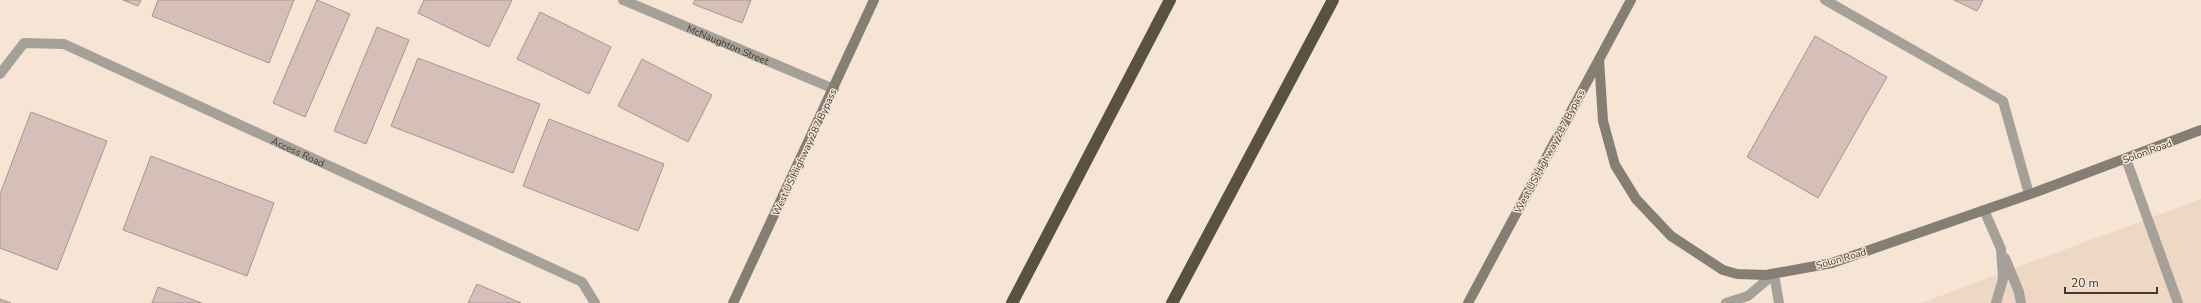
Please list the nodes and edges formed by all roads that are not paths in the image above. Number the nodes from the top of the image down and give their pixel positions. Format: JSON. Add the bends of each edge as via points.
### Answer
{"nodes":[{"id":1,"x":623,"y":0,"type":"edge"},
{"id":2,"x":874,"y":0,"type":"edge"},
{"id":3,"x":1170,"y":0,"type":"edge"},
{"id":4,"x":1332,"y":0,"type":"edge"},
{"id":5,"x":1631,"y":0,"type":"edge"},
{"id":6,"x":1825,"y":0,"type":"edge"},
{"id":7,"x":637,"y":3,"type":"edge"},
{"id":8,"x":1599,"y":59,"type":"junction"},
{"id":9,"x":0,"y":74,"type":"edge"},
{"id":10,"x":834,"y":89,"type":"junction"},
{"id":11,"x":2201,"y":130,"type":"edge"},
{"id":12,"x":2126,"y":159,"type":"junction"},
{"id":13,"x":2029,"y":194,"type":"junction"},
{"id":14,"x":1984,"y":210,"type":"junction"},
{"id":15,"x":2001,"y":249,"type":"junction"},
{"id":16,"x":1774,"y":274,"type":"junction"},
{"id":17,"x":596,"y":303,"type":"edge"},
{"id":18,"x":733,"y":303,"type":"edge"},
{"id":19,"x":1012,"y":303,"type":"edge"},
{"id":20,"x":1172,"y":303,"type":"edge"},
{"id":21,"x":1468,"y":303,"type":"edge"},
{"id":22,"x":1726,"y":303,"type":"edge"},
{"id":23,"x":1779,"y":303,"type":"edge"},
{"id":24,"x":1996,"y":303,"type":"edge"},
{"id":25,"x":2021,"y":303,"type":"edge"},
{"id":26,"x":2178,"y":303,"type":"edge"}],
"edges":[{"from":1,"to":7,"type":"street","name":"McNaughton Street"},
{"from":2,"to":10,"type":"street","name":"West US Highway 287 Bypass"},
{"from":3,"to":19,"type":"highway"},
{"from":4,"to":20,"type":"highway"},
{"from":5,"to":8,"type":"street","name":"West US Highway 287 Bypass"},
{"from":6,"to":13,"type":"street","via":[[2003,101]]},
{"from":7,"to":10,"type":"street","name":"McNaughton Street"},
{"from":8,"to":16,"type":"street","name":"Solon Road","via":[[1603,121],[1615,165],[1636,199],[1670,236],[1723,270],[1737,274]]},
{"from":8,"to":21,"type":"street","name":"West US Highway 287 Bypass"},
{"from":9,"to":17,"type":"street","name":"Access Road","via":[[24,43],[64,44],[582,282]]},
{"from":10,"to":18,"type":"street","name":"West US Highway 287 Bypass"},
{"from":11,"to":12,"type":"street","name":"Solon Road"},
{"from":12,"to":13,"type":"street","name":"Solon Road"},
{"from":12,"to":26,"type":"street"},
{"from":13,"to":14,"type":"street","name":"Solon Road"},
{"from":14,"to":15,"type":"street"},
{"from":14,"to":16,"type":"street","name":"Solon Road","via":[[1832,263]]},
{"from":15,"to":24,"type":"street","via":[[2003,279]]},
{"from":15,"to":25,"type":"street"},
{"from":16,"to":22,"type":"street","via":[[1748,296]]},
{"from":16,"to":23,"type":"street"}]}
